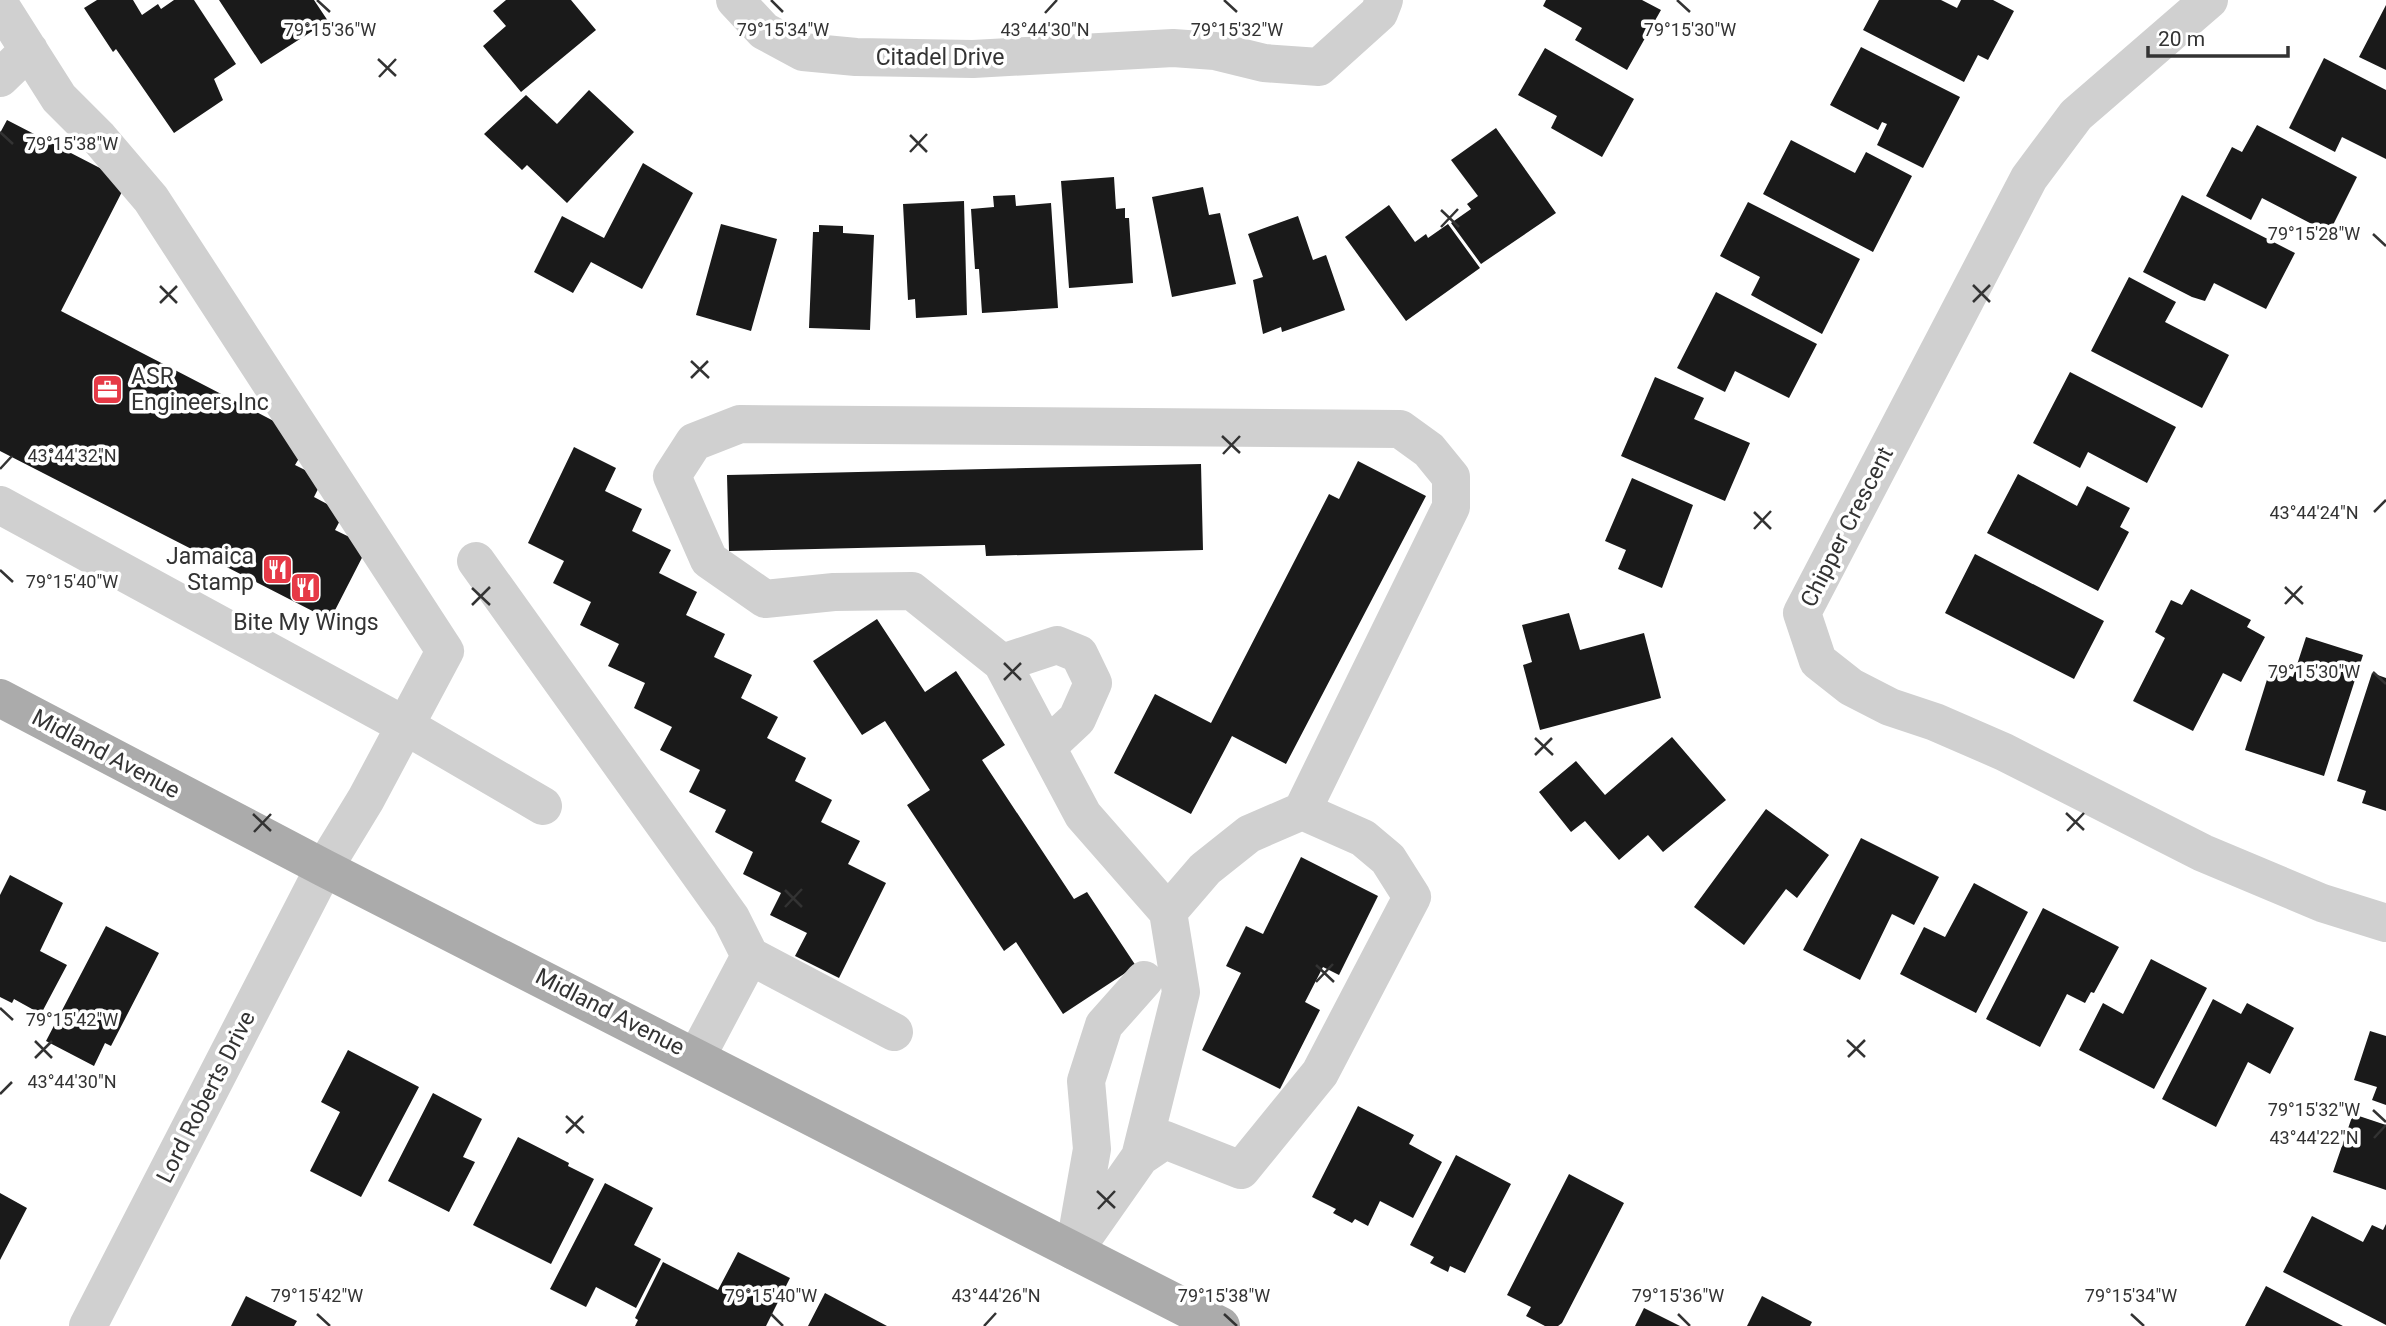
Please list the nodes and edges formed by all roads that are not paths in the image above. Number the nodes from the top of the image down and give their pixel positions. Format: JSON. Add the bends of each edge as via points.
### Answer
{"nodes":[{"id":1,"x":735,"y":0,"type":"edge"},
{"id":2,"x":1384,"y":0,"type":"edge"},
{"id":3,"x":2209,"y":0,"type":"edge"},
{"id":4,"x":0,"y":5,"type":"edge"},
{"id":5,"x":29,"y":50,"type":"junction"},
{"id":6,"x":0,"y":78,"type":"edge"},
{"id":7,"x":0,"y":505,"type":"edge"},
{"id":8,"x":476,"y":561,"type":"dead end"},
{"id":9,"x":1002,"y":663,"type":"junction"},
{"id":10,"x":0,"y":698,"type":"edge"},
{"id":11,"x":404,"y":725,"type":"junction"},
{"id":12,"x":1047,"y":747,"type":"junction"},
{"id":13,"x":543,"y":806,"type":"dead end"},
{"id":14,"x":1303,"y":811,"type":"junction"},
{"id":15,"x":324,"y":869,"type":"junction"},
{"id":16,"x":1168,"y":912,"type":"junction"},
{"id":17,"x":2386,"y":923,"type":"edge"},
{"id":18,"x":750,"y":956,"type":"junction"},
{"id":19,"x":1144,"y":980,"type":"dead end"},
{"id":20,"x":894,"y":1032,"type":"dead end"},
{"id":21,"x":697,"y":1056,"type":"junction"},
{"id":22,"x":1140,"y":1157,"type":"junction"},
{"id":23,"x":1074,"y":1251,"type":"junction"},
{"id":24,"x":88,"y":1326,"type":"edge"},
{"id":25,"x":1221,"y":1326,"type":"edge"}],
"edges":[{"from":1,"to":2,"type":"street","name":"Citadel Drive","via":[[764,31],[803,52],[973,60],[1173,48],[1319,67],[1379,13]]},
{"from":3,"to":17,"type":"street","name":"Chipper Crescent","via":[[2076,116],[2029,178],[1802,613],[1818,661],[1851,687],[2004,752],[2203,853],[2322,903]]},
{"from":4,"to":5,"type":"street"},
{"from":5,"to":6,"type":"street"},
{"from":5,"to":11,"type":"street","name":"Lord Roberts Drive","via":[[59,98],[151,200],[445,651]]},
{"from":7,"to":11,"type":"street"},
{"from":8,"to":18,"type":"street","via":[[731,918]]},
{"from":9,"to":12,"type":"street"},
{"from":9,"to":12,"type":"street","via":[[1057,645],[1079,653],[1093,683],[1077,719]]},
{"from":9,"to":14,"type":"street","via":[[912,592],[834,592],[765,599],[709,560],[672,476],[694,442],[740,424],[1400,429],[1429,450],[1451,477],[1451,507]]},
{"from":10,"to":15,"type":"main road","name":"Midland Avenue"},
{"from":11,"to":13,"type":"street"},
{"from":11,"to":15,"type":"street","name":"Lord Roberts Drive"},
{"from":12,"to":16,"type":"street","via":[[1083,814]]},
{"from":14,"to":16,"type":"street","via":[[1249,834],[1205,869]]},
{"from":14,"to":22,"type":"street","via":[[1363,838],[1388,859],[1412,897],[1320,1073],[1241,1170],[1165,1140]]},
{"from":15,"to":21,"type":"main road","name":"Midland Avenue"},
{"from":15,"to":24,"type":"street","name":"Lord Roberts Drive"},
{"from":16,"to":22,"type":"street","via":[[1181,992]]},
{"from":18,"to":20,"type":"street"},
{"from":18,"to":21,"type":"street"},
{"from":19,"to":23,"type":"street","via":[[1104,1025],[1086,1081],[1093,1149]]},
{"from":21,"to":23,"type":"main road","name":"Midland Avenue"},
{"from":22,"to":23,"type":"street"},
{"from":23,"to":25,"type":"main road","name":"Midland Avenue"}]}
